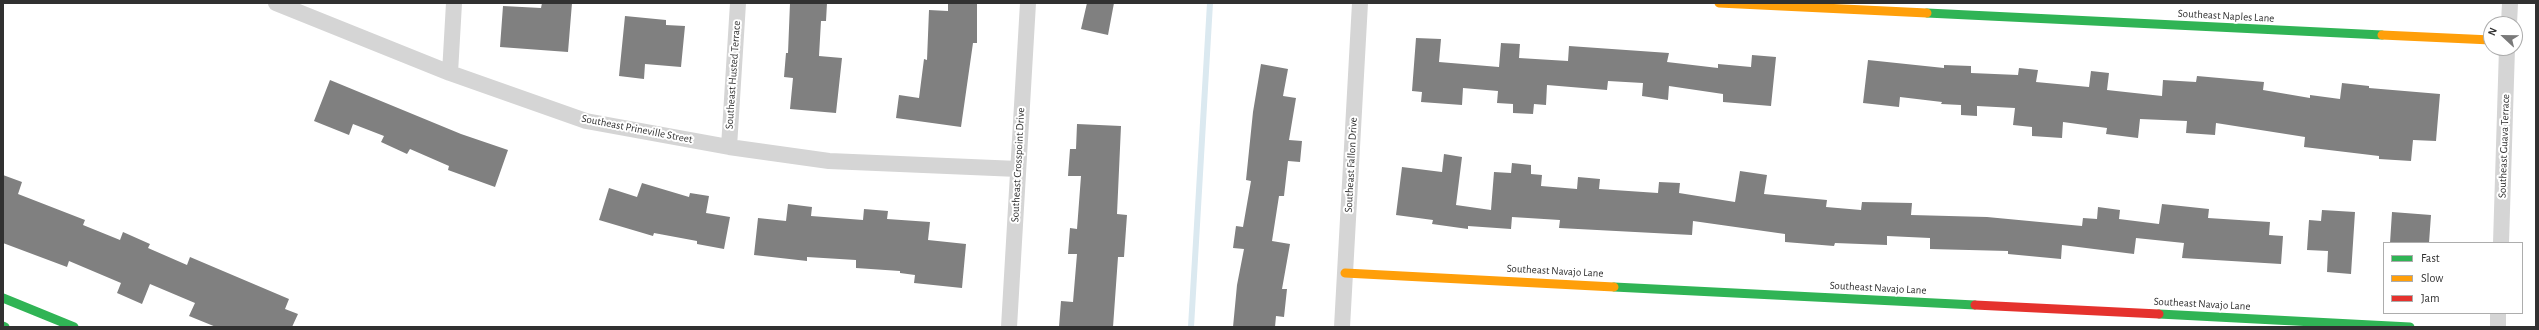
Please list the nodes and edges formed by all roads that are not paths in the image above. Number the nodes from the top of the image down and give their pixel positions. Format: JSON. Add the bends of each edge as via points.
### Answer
{"nodes":[{"id":1,"x":276,"y":3,"type":"edge"},
{"id":2,"x":454,"y":3,"type":"edge"},
{"id":3,"x":738,"y":3,"type":"edge"},
{"id":4,"x":1028,"y":3,"type":"edge"},
{"id":5,"x":1360,"y":3,"type":"edge"},
{"id":6,"x":1719,"y":3,"type":"edge"},
{"id":7,"x":2510,"y":3,"type":"edge"},
{"id":8,"x":2509,"y":16,"type":"edge"},
{"id":9,"x":2483,"y":40,"type":"edge"},
{"id":10,"x":2508,"y":56,"type":"edge"},
{"id":11,"x":450,"y":73,"type":"junction"},
{"id":12,"x":729,"y":147,"type":"junction"},
{"id":13,"x":1018,"y":169,"type":"junction"},
{"id":14,"x":2501,"y":242,"type":"edge"},
{"id":15,"x":1345,"y":273,"type":"junction"},
{"id":16,"x":7,"y":299,"type":"edge"},
{"id":17,"x":2498,"y":314,"type":"edge"},
{"id":18,"x":3,"y":318,"type":"edge"},
{"id":19,"x":74,"y":327,"type":"edge"},
{"id":20,"x":1009,"y":327,"type":"edge"},
{"id":21,"x":1342,"y":327,"type":"edge"},
{"id":22,"x":2410,"y":327,"type":"edge"},
{"id":23,"x":2498,"y":327,"type":"edge"}],
"edges":[{"from":1,"to":11,"type":"street","name":"Southeast Prineville Street"},
{"from":2,"to":11,"type":"street"},
{"from":3,"to":12,"type":"street","name":"Southeast Husted Terrace"},
{"from":4,"to":13,"type":"street","name":"Southeast Crosspoint Drive"},
{"from":5,"to":15,"type":"street","name":"Southeast Fallon Drive"},
{"from":6,"to":9,"type":"street","name":"Southeast Naples Lane"},
{"from":7,"to":8,"type":"street"},
{"from":10,"to":14,"type":"street","name":"Southeast Guava Terrace"},
{"from":11,"to":12,"type":"street","name":"Southeast Prineville Street","via":[[586,121]]},
{"from":12,"to":13,"type":"street","name":"Southeast Prineville Street","via":[[829,161]]},
{"from":13,"to":20,"type":"street","name":"Southeast Crosspoint Drive"},
{"from":15,"to":21,"type":"street","name":"Southeast Fallon Drive"},
{"from":15,"to":22,"type":"street","name":"Southeast Navajo Lane"},
{"from":16,"to":18,"type":"street"},
{"from":16,"to":19,"type":"street"},
{"from":17,"to":23,"type":"street"}]}
